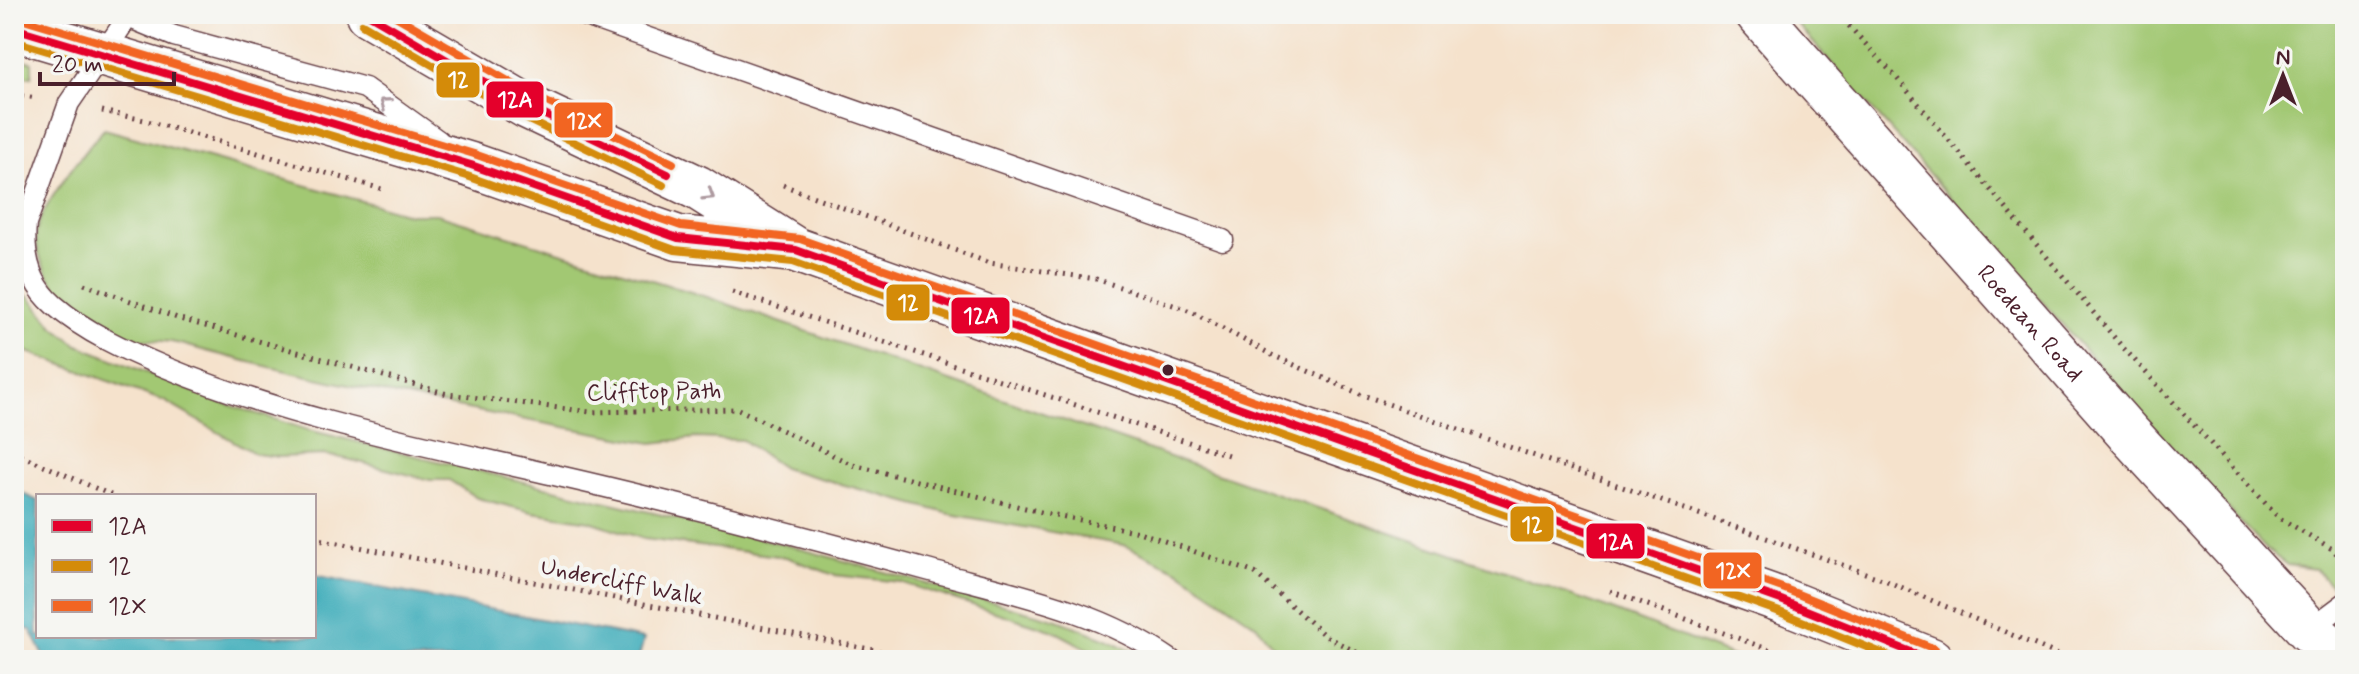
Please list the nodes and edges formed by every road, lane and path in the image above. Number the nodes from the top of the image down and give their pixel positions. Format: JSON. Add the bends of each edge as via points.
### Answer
{"nodes":[{"id":1,"x":368,"y":14,"type":"edge"},
{"id":2,"x":580,"y":14,"type":"edge"},
{"id":3,"x":1758,"y":14,"type":"edge"},
{"id":4,"x":1838,"y":14,"type":"edge"},
{"id":5,"x":129,"y":16,"type":"edge"},
{"id":6,"x":14,"y":28,"type":"edge"},
{"id":7,"x":103,"y":53,"type":"junction"},
{"id":8,"x":14,"y":95,"type":"edge"},
{"id":9,"x":69,"y":103,"type":"junction"},
{"id":10,"x":471,"y":165,"type":"junction"},
{"id":11,"x":775,"y":182,"type":"dead end"},
{"id":12,"x":389,"y":191,"type":"dead end"},
{"id":13,"x":1223,"y":240,"type":"dead end"},
{"id":14,"x":796,"y":250,"type":"junction"},
{"id":15,"x":32,"y":274,"type":"junction"},
{"id":16,"x":729,"y":291,"type":"dead end"},
{"id":17,"x":14,"y":452,"type":"edge"},
{"id":18,"x":1242,"y":460,"type":"dead end"},
{"id":19,"x":108,"y":494,"type":"edge"},
{"id":20,"x":316,"y":538,"type":"edge"},
{"id":21,"x":2345,"y":566,"type":"edge"},
{"id":22,"x":1597,"y":586,"type":"dead end"},
{"id":23,"x":2345,"y":603,"type":"edge"},
{"id":24,"x":2310,"y":645,"type":"edge"},
{"id":25,"x":2345,"y":659,"type":"edge"},
{"id":26,"x":924,"y":660,"type":"edge"},
{"id":27,"x":1171,"y":660,"type":"edge"},
{"id":28,"x":1372,"y":660,"type":"edge"},
{"id":29,"x":1797,"y":660,"type":"edge"},
{"id":30,"x":1931,"y":660,"type":"edge"},
{"id":31,"x":2070,"y":660,"type":"edge"}],
"edges":[{"from":1,"to":14,"type":"main road","one_way":true,"via":[[526,106],[698,188]]},
{"from":2,"to":13,"type":"lane"},
{"from":3,"to":24,"type":"main road","name":"Roedean Road"},
{"from":4,"to":21,"type":"path","via":[[2119,343],[2278,517],[2334,550]]},
{"from":5,"to":7,"type":"lane"},
{"from":10,"to":5,"type":"lane","one_way":true,"via":[[365,88],[174,36]]},
{"from":6,"to":7,"type":"main road"},
{"from":7,"to":9,"type":"lane"},
{"from":7,"to":10,"type":"main road"},
{"from":8,"to":9,"type":"path"},
{"from":9,"to":12,"type":"path"},
{"from":9,"to":15,"type":"lane","via":[[26,224],[24,245]]},
{"from":10,"to":14,"type":"main road","via":[[678,238]]},
{"from":11,"to":31,"type":"path","via":[[989,263],[1096,279],[1188,310],[1360,394],[1882,579]]},
{"from":14,"to":30,"type":"main road","via":[[1781,600]]},
{"from":15,"to":27,"type":"lane","via":[[54,305],[88,328],[135,354],[251,399],[315,419],[717,513],[1067,608],[1125,631]]},
{"from":15,"to":28,"type":"path","name":"Clifftop Path","via":[[78,281],[180,319],[448,394],[590,412],[738,409],[853,465],[1139,532],[1255,573],[1325,636]]},
{"from":16,"to":18,"type":"path"},
{"from":17,"to":19,"type":"path"},
{"from":20,"to":26,"type":"path","name":"Undercliff Walk"},
{"from":22,"to":29,"type":"path"},
{"from":23,"to":24,"type":"lane"},
{"from":24,"to":25,"type":"main road","name":"Roedean Road"}]}
